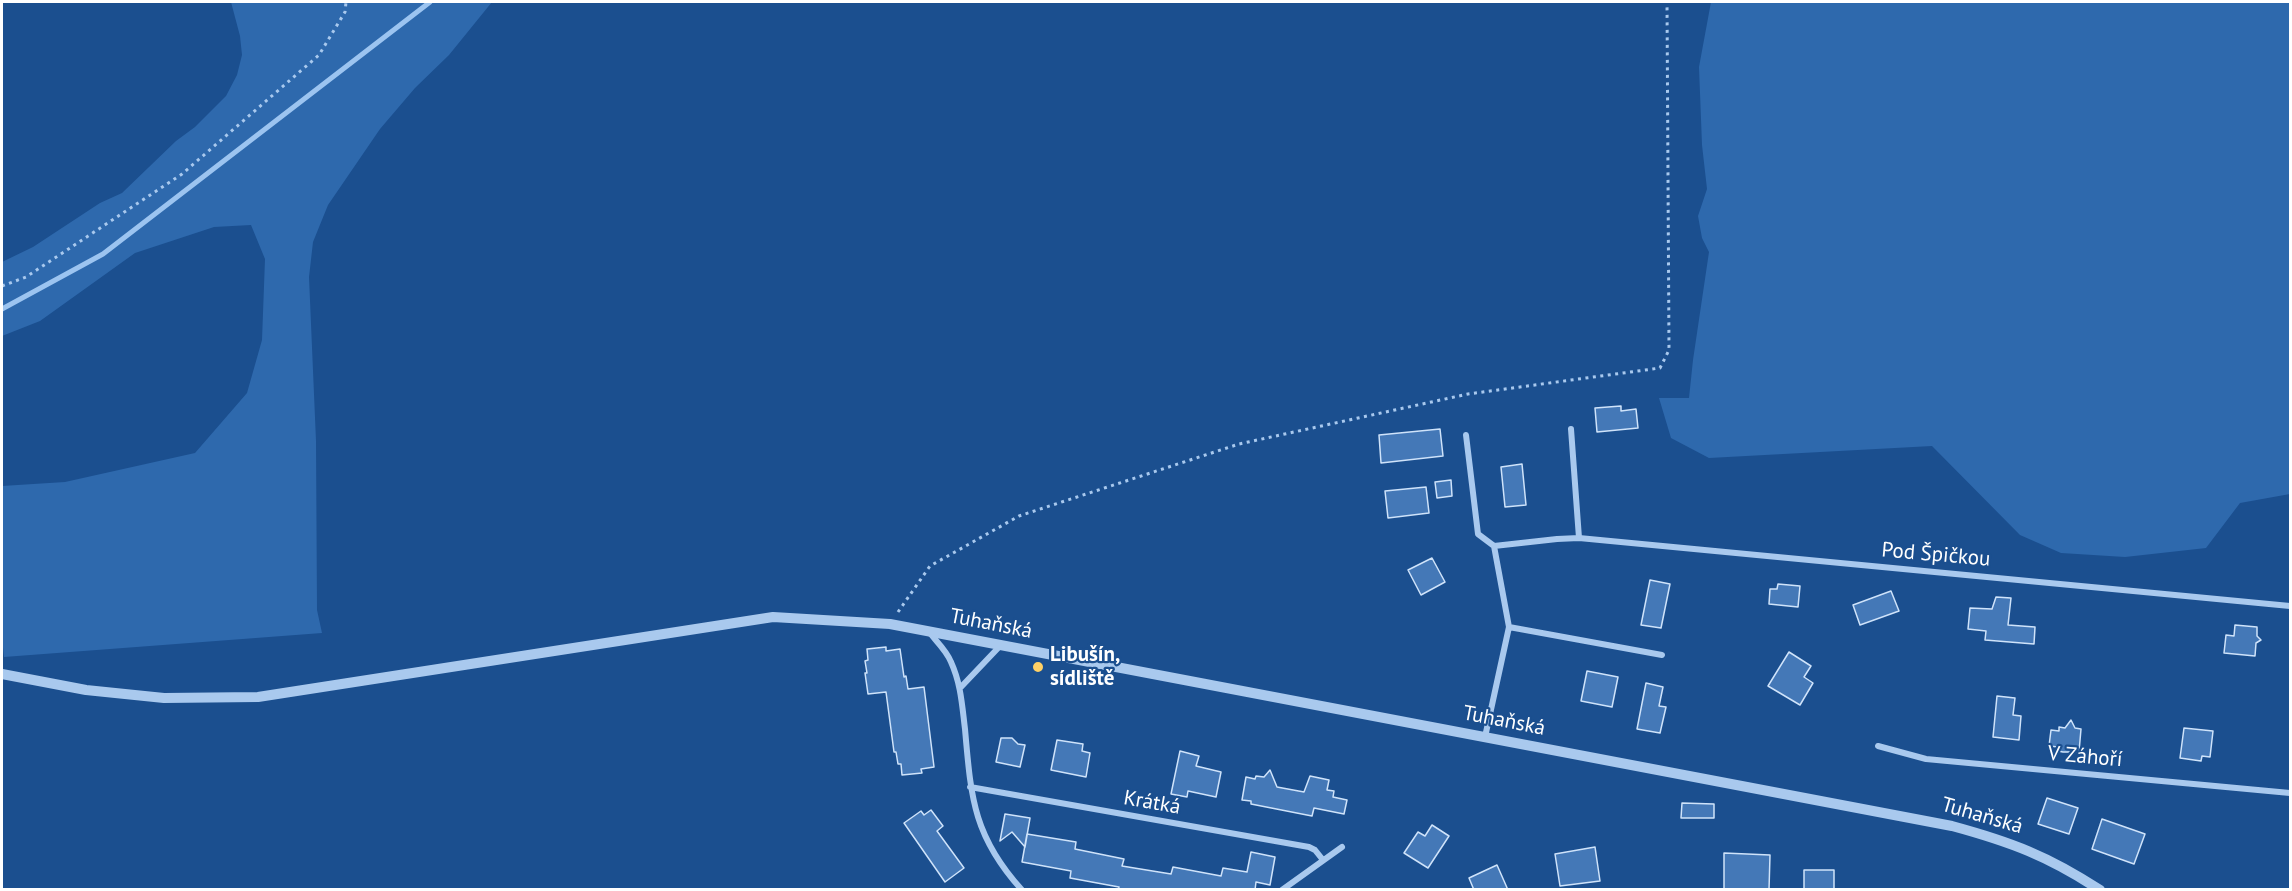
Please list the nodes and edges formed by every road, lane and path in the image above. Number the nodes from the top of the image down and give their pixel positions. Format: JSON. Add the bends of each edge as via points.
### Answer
{"nodes":[{"id":1,"x":346,"y":2,"type":"edge"},
{"id":2,"x":1667,"y":2,"type":"edge"},
{"id":3,"x":2,"y":286,"type":"edge"},
{"id":4,"x":1571,"y":429,"type":"dead end"},
{"id":5,"x":1466,"y":435,"type":"dead end"},
{"id":6,"x":1579,"y":538,"type":"junction"},
{"id":7,"x":1494,"y":546,"type":"junction"},
{"id":8,"x":2290,"y":606,"type":"edge"},
{"id":9,"x":890,"y":624,"type":"junction"},
{"id":10,"x":1509,"y":627,"type":"junction"},
{"id":11,"x":929,"y":632,"type":"junction"},
{"id":12,"x":1000,"y":645,"type":"junction"},
{"id":13,"x":1662,"y":655,"type":"dead end"},
{"id":14,"x":2,"y":674,"type":"edge"},
{"id":15,"x":960,"y":687,"type":"junction"},
{"id":16,"x":1485,"y":737,"type":"junction"},
{"id":17,"x":1878,"y":746,"type":"dead end"},
{"id":18,"x":970,"y":787,"type":"junction"},
{"id":19,"x":2290,"y":793,"type":"edge"},
{"id":20,"x":1342,"y":846,"type":"dead end"},
{"id":21,"x":1323,"y":860,"type":"junction"},
{"id":22,"x":1022,"y":890,"type":"edge"},
{"id":23,"x":1282,"y":890,"type":"edge"},
{"id":24,"x":2100,"y":890,"type":"edge"}],
"edges":[{"from":1,"to":3,"type":"path","via":[[345,12],[319,55],[182,174],[26,277]]},
{"from":2,"to":9,"type":"path","via":[[1669,350],[1660,368],[1468,394],[1239,444],[1019,516],[930,566]]},
{"from":4,"to":6,"type":"street"},
{"from":5,"to":7,"type":"street","via":[[1478,534]]},
{"from":6,"to":7,"type":"street","name":"Pod Špičkou"},
{"from":6,"to":8,"type":"street","name":"Pod Špičkou"},
{"from":7,"to":10,"type":"street"},
{"from":9,"to":11,"type":"street","name":"Tuhaňská"},
{"from":9,"to":14,"type":"street","name":"Tuhaňská","via":[[773,617],[258,697],[165,698],[86,690]]},
{"from":10,"to":13,"type":"street"},
{"from":10,"to":16,"type":"street"},
{"from":11,"to":12,"type":"street","name":"Tuhaňská"},
{"from":11,"to":15,"type":"street","via":[[950,659]]},
{"from":12,"to":15,"type":"street"},
{"from":12,"to":16,"type":"street","name":"Tuhaňská"},
{"from":15,"to":18,"type":"street"},
{"from":16,"to":24,"type":"street","name":"Tuhaňská","via":[[1952,826],[2037,853]]},
{"from":17,"to":19,"type":"street","name":"V Záhoří","via":[[1926,759]]},
{"from":18,"to":21,"type":"street","name":"Krátká","via":[[1309,847]]},
{"from":18,"to":22,"type":"street","via":[[991,851]]},
{"from":20,"to":21,"type":"street"},
{"from":21,"to":23,"type":"street"}]}
